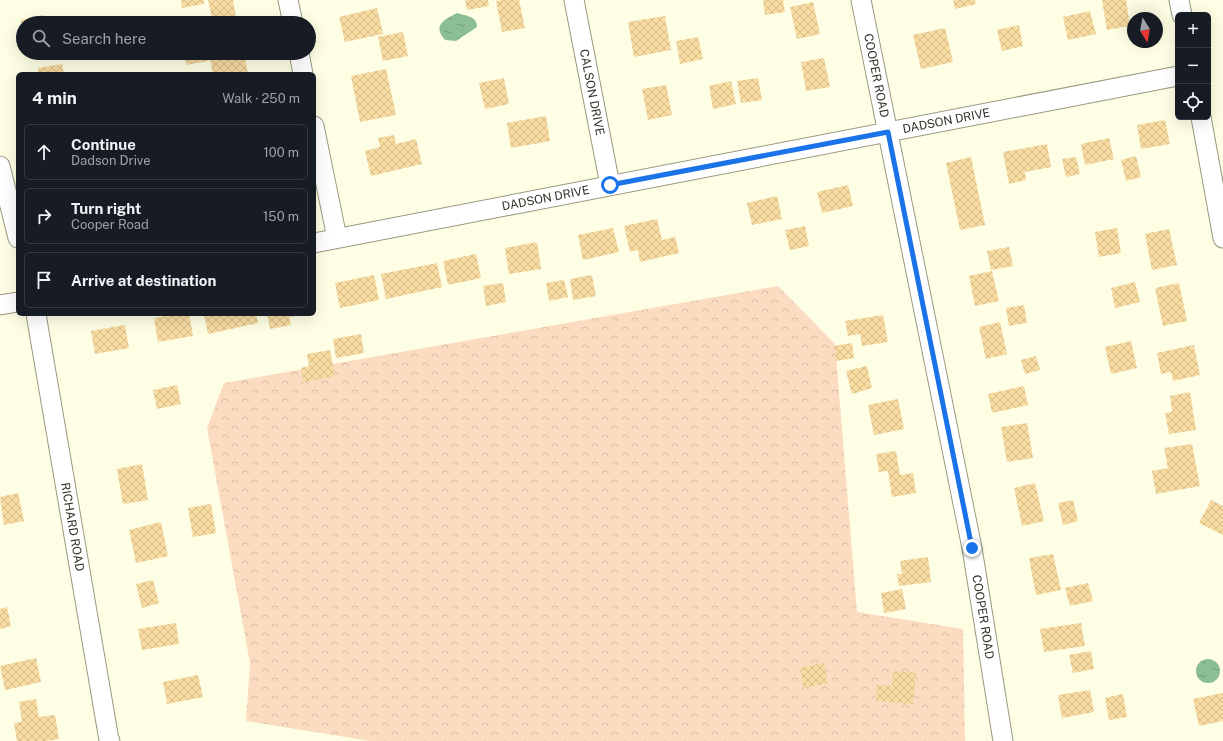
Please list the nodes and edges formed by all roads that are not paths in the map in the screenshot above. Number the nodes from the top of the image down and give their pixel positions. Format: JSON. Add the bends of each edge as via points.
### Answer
{"nodes":[{"id":1,"x":288,"y":0,"type":"edge"},
{"id":2,"x":574,"y":0,"type":"edge"},
{"id":3,"x":861,"y":0,"type":"edge"},
{"id":4,"x":1179,"y":0,"type":"edge"},
{"id":5,"x":1181,"y":12,"type":"edge"},
{"id":6,"x":291,"y":16,"type":"edge"},
{"id":7,"x":300,"y":60,"type":"edge"},
{"id":8,"x":303,"y":72,"type":"edge"},
{"id":9,"x":1175,"y":77,"type":"edge"},
{"id":10,"x":1202,"y":120,"type":"edge"},
{"id":11,"x":888,"y":132,"type":"junction"},
{"id":12,"x":316,"y":136,"type":"edge"},
{"id":13,"x":0,"y":166,"type":"edge"},
{"id":14,"x":610,"y":185,"type":"junction"},
{"id":15,"x":16,"y":230,"type":"edge"},
{"id":16,"x":337,"y":238,"type":"junction"},
{"id":17,"x":1223,"y":238,"type":"edge"},
{"id":18,"x":316,"y":243,"type":"edge"},
{"id":19,"x":16,"y":302,"type":"edge"},
{"id":20,"x":0,"y":306,"type":"edge"},
{"id":21,"x":36,"y":316,"type":"edge"},
{"id":22,"x":110,"y":740,"type":"edge"},
{"id":23,"x":1003,"y":741,"type":"edge"}],
"edges":[{"from":1,"to":6,"type":"street"},
{"from":2,"to":14,"type":"street","name":"CALSON DRIVE"},
{"from":3,"to":11,"type":"street","name":"COOPER ROAD"},
{"from":4,"to":5,"type":"street"},
{"from":7,"to":8,"type":"street"},
{"from":9,"to":11,"type":"street","name":"DADSON DRIVE"},
{"from":10,"to":17,"type":"street"},
{"from":11,"to":14,"type":"street","name":"DADSON DRIVE"},
{"from":11,"to":23,"type":"street","name":"COOPER ROAD","via":[[972,548]]},
{"from":12,"to":16,"type":"street"},
{"from":13,"to":15,"type":"street"},
{"from":14,"to":16,"type":"street","name":"DADSON DRIVE"},
{"from":16,"to":18,"type":"street","name":"DADSON DRIVE"},
{"from":19,"to":20,"type":"street"},
{"from":21,"to":22,"type":"street","name":"RICHARD ROAD"}]}
